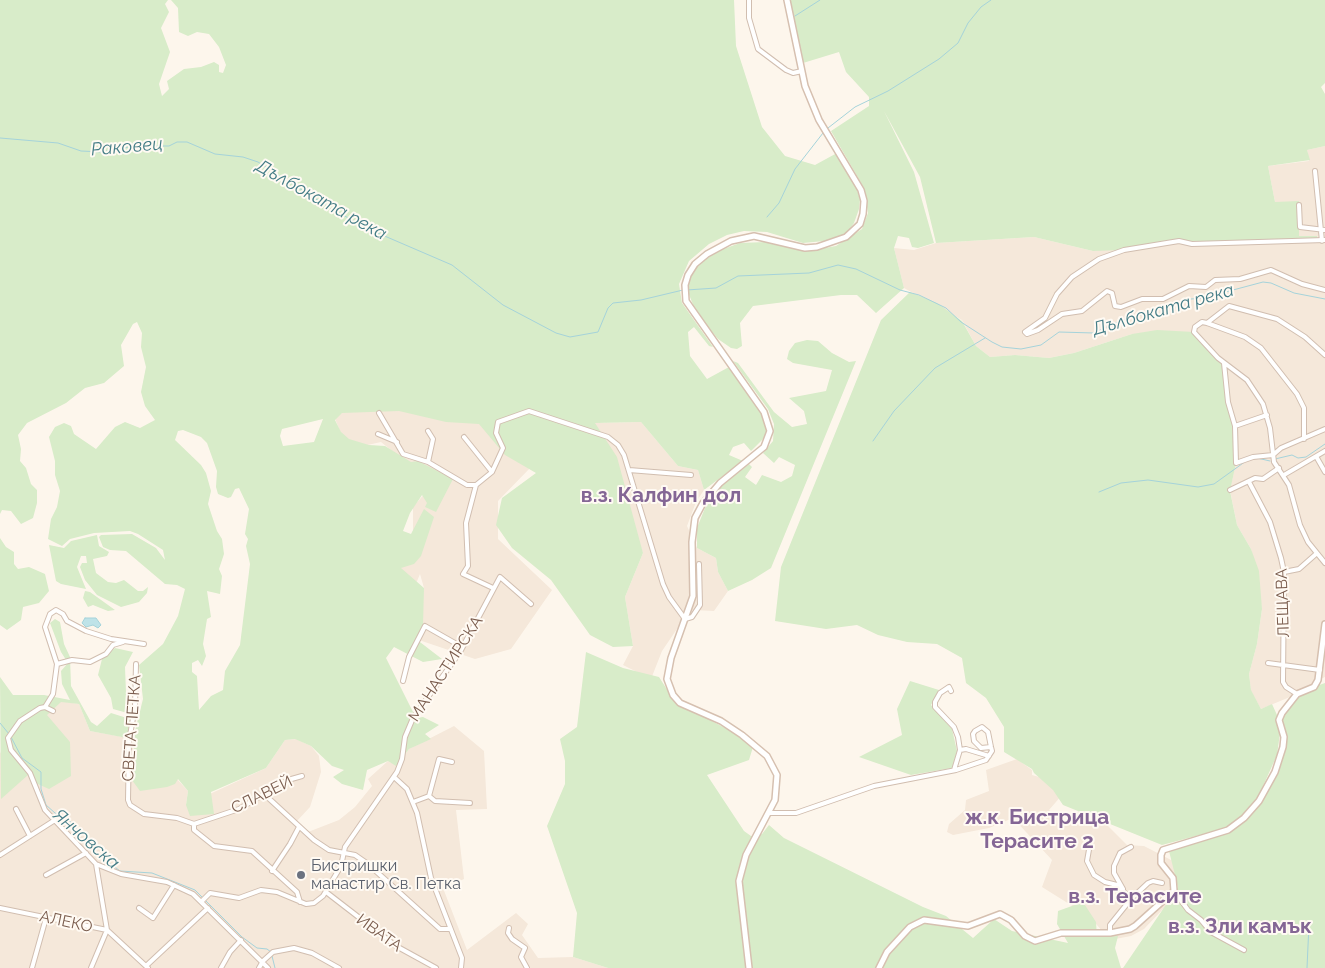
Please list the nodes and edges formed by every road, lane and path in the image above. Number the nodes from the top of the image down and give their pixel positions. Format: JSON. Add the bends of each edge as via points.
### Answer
{"nodes":[{"id":1,"x":749,"y":0,"type":"edge"},
{"id":2,"x":787,"y":0,"type":"edge"},
{"id":3,"x":802,"y":71,"type":"junction"},
{"id":4,"x":1315,"y":171,"type":"dead end"},
{"id":5,"x":1299,"y":205,"type":"dead end"},
{"id":6,"x":1323,"y":230,"type":"edge"},
{"id":7,"x":1324,"y":240,"type":"edge"},
{"id":8,"x":1325,"y":290,"type":"edge"},
{"id":9,"x":1207,"y":323,"type":"junction"},
{"id":10,"x":1325,"y":355,"type":"edge"},
{"id":11,"x":1224,"y":363,"type":"junction"},
{"id":12,"x":379,"y":413,"type":"dead end"},
{"id":13,"x":1266,"y":415,"type":"junction"},
{"id":14,"x":1235,"y":426,"type":"junction"},
{"id":15,"x":1325,"y":429,"type":"edge"},
{"id":16,"x":428,"y":431,"type":"dead end"},
{"id":17,"x":378,"y":434,"type":"dead end"},
{"id":18,"x":464,"y":437,"type":"dead end"},
{"id":19,"x":1304,"y":439,"type":"junction"},
{"id":20,"x":397,"y":442,"type":"junction"},
{"id":21,"x":1325,"y":451,"type":"edge"},
{"id":22,"x":1274,"y":455,"type":"junction"},
{"id":23,"x":1316,"y":458,"type":"junction"},
{"id":24,"x":428,"y":462,"type":"junction"},
{"id":25,"x":1279,"y":468,"type":"junction"},
{"id":26,"x":628,"y":470,"type":"junction"},
{"id":27,"x":492,"y":472,"type":"junction"},
{"id":28,"x":1325,"y":472,"type":"edge"},
{"id":29,"x":691,"y":475,"type":"dead end"},
{"id":30,"x":1284,"y":476,"type":"junction"},
{"id":31,"x":1249,"y":482,"type":"junction"},
{"id":32,"x":476,"y":486,"type":"junction"},
{"id":33,"x":1230,"y":490,"type":"dead end"},
{"id":34,"x":1316,"y":554,"type":"junction"},
{"id":35,"x":1325,"y":563,"type":"edge"},
{"id":36,"x":700,"y":564,"type":"dead end"},
{"id":37,"x":1284,"y":572,"type":"junction"},
{"id":38,"x":493,"y":588,"type":"junction"},
{"id":39,"x":531,"y":604,"type":"dead end"},
{"id":40,"x":685,"y":619,"type":"junction"},
{"id":41,"x":1325,"y":624,"type":"edge"},
{"id":42,"x":125,"y":641,"type":"junction"},
{"id":43,"x":144,"y":644,"type":"dead end"},
{"id":44,"x":462,"y":647,"type":"junction"},
{"id":45,"x":1268,"y":663,"type":"dead end"},
{"id":46,"x":57,"y":664,"type":"junction"},
{"id":47,"x":136,"y":664,"type":"dead end"},
{"id":48,"x":1284,"y":665,"type":"junction"},
{"id":49,"x":1320,"y":670,"type":"junction"},
{"id":50,"x":403,"y":681,"type":"dead end"},
{"id":51,"x":951,"y":691,"type":"dead end"},
{"id":52,"x":1297,"y":694,"type":"junction"},
{"id":53,"x":45,"y":707,"type":"junction"},
{"id":54,"x":53,"y":712,"type":"dead end"},
{"id":55,"x":991,"y":746,"type":"junction"},
{"id":56,"x":960,"y":750,"type":"junction"},
{"id":57,"x":989,"y":756,"type":"junction"},
{"id":58,"x":452,"y":762,"type":"dead end"},
{"id":59,"x":954,"y":770,"type":"junction"},
{"id":60,"x":302,"y":776,"type":"dead end"},
{"id":61,"x":394,"y":777,"type":"junction"},
{"id":62,"x":264,"y":794,"type":"junction"},
{"id":63,"x":429,"y":796,"type":"junction"},
{"id":64,"x":413,"y":802,"type":"junction"},
{"id":65,"x":470,"y":803,"type":"dead end"},
{"id":66,"x":16,"y":809,"type":"dead end"},
{"id":67,"x":769,"y":813,"type":"junction"},
{"id":68,"x":55,"y":820,"type":"junction"},
{"id":69,"x":194,"y":824,"type":"junction"},
{"id":70,"x":298,"y":827,"type":"junction"},
{"id":71,"x":30,"y":836,"type":"junction"},
{"id":72,"x":1090,"y":844,"type":"dead end"},
{"id":73,"x":1131,"y":847,"type":"dead end"},
{"id":74,"x":86,"y":853,"type":"junction"},
{"id":75,"x":343,"y":853,"type":"junction"},
{"id":76,"x":0,"y":855,"type":"edge"},
{"id":77,"x":96,"y":864,"type":"junction"},
{"id":78,"x":272,"y":871,"type":"junction"},
{"id":79,"x":46,"y":876,"type":"dead end"},
{"id":80,"x":1162,"y":883,"type":"dead end"},
{"id":81,"x":174,"y":885,"type":"junction"},
{"id":82,"x":1124,"y":890,"type":"junction"},
{"id":83,"x":1174,"y":891,"type":"junction"},
{"id":84,"x":326,"y":892,"type":"junction"},
{"id":85,"x":1130,"y":899,"type":"junction"},
{"id":86,"x":202,"y":901,"type":"junction"},
{"id":87,"x":300,"y":902,"type":"junction"},
{"id":88,"x":139,"y":908,"type":"dead end"},
{"id":89,"x":208,"y":908,"type":"junction"},
{"id":90,"x":0,"y":909,"type":"edge"},
{"id":91,"x":46,"y":918,"type":"junction"},
{"id":92,"x":509,"y":928,"type":"dead end"},
{"id":93,"x":449,"y":929,"type":"junction"},
{"id":94,"x":107,"y":930,"type":"junction"},
{"id":95,"x":1110,"y":933,"type":"junction"},
{"id":96,"x":242,"y":940,"type":"junction"},
{"id":97,"x":1244,"y":950,"type":"dead end"},
{"id":98,"x":263,"y":960,"type":"junction"},
{"id":99,"x":147,"y":967,"type":"edge"},
{"id":100,"x":32,"y":968,"type":"edge"},
{"id":101,"x":91,"y":968,"type":"edge"},
{"id":102,"x":221,"y":968,"type":"edge"},
{"id":103,"x":259,"y":968,"type":"edge"},
{"id":104,"x":268,"y":968,"type":"edge"},
{"id":105,"x":339,"y":968,"type":"edge"},
{"id":106,"x":436,"y":968,"type":"edge"},
{"id":107,"x":461,"y":968,"type":"edge"},
{"id":108,"x":527,"y":968,"type":"edge"},
{"id":109,"x":749,"y":968,"type":"edge"},
{"id":110,"x":879,"y":968,"type":"edge"}],
"edges":[{"from":1,"to":3,"type":"street","via":[[749,18],[758,49],[786,70],[793,73]]},
{"from":2,"to":3,"type":"street"},
{"from":3,"to":40,"type":"street","via":[[812,104],[862,195],[863,214],[856,228],[846,236],[818,247],[806,248],[754,236],[731,241],[695,264],[685,285],[686,301],[693,314],[764,412],[770,431],[764,447],[720,483],[703,502],[695,518],[693,591]]},
{"from":4,"to":6,"type":"street","via":[[1320,199],[1319,222]]},
{"from":5,"to":6,"type":"street","via":[[1300,227]]},
{"from":6,"to":7,"type":"street"},
{"from":7,"to":8,"type":"street","via":[[1192,244],[1179,241],[1124,250],[1099,259],[1072,277],[1057,294],[1045,318],[1025,332],[1038,330],[1062,314],[1082,311],[1107,291],[1112,293],[1115,306],[1121,307],[1142,299],[1163,299],[1189,286],[1206,287],[1215,280],[1240,279],[1271,270]]},
{"from":9,"to":10,"type":"street","via":[[1230,306],[1277,319]]},
{"from":9,"to":11,"type":"street","via":[[1199,324],[1194,332]]},
{"from":9,"to":19,"type":"street","via":[[1252,341],[1287,378],[1304,408]]},
{"from":11,"to":13,"type":"street","via":[[1247,380],[1263,404]]},
{"from":11,"to":14,"type":"street","via":[[1228,402]]},
{"from":12,"to":20,"type":"street"},
{"from":13,"to":14,"type":"street"},
{"from":13,"to":22,"type":"street"},
{"from":14,"to":22,"type":"street","via":[[1236,463],[1253,456]]},
{"from":15,"to":19,"type":"street"},
{"from":16,"to":24,"type":"street","via":[[433,439]]},
{"from":17,"to":20,"type":"street"},
{"from":18,"to":27,"type":"street"},
{"from":19,"to":22,"type":"street","via":[[1281,448]]},
{"from":20,"to":24,"type":"street","via":[[403,454]]},
{"from":21,"to":23,"type":"street"},
{"from":22,"to":25,"type":"street","via":[[1274,462]]},
{"from":23,"to":28,"type":"street"},
{"from":23,"to":30,"type":"street"},
{"from":24,"to":32,"type":"street","via":[[467,485]]},
{"from":25,"to":30,"type":"street"},
{"from":25,"to":31,"type":"street","via":[[1263,479],[1255,478]]},
{"from":26,"to":27,"type":"street","via":[[618,445],[608,437],[529,411],[498,422],[496,433],[503,448]]},
{"from":26,"to":29,"type":"street"},
{"from":26,"to":40,"type":"street","via":[[663,584]]},
{"from":27,"to":32,"type":"street"},
{"from":30,"to":34,"type":"street","via":[[1300,525]]},
{"from":31,"to":33,"type":"street"},
{"from":31,"to":37,"type":"street","name":"ЛЕЩАВА","via":[[1270,522]]},
{"from":32,"to":38,"type":"street","via":[[466,523],[468,566],[463,574]]},
{"from":34,"to":35,"type":"street"},
{"from":34,"to":37,"type":"street","via":[[1299,569]]},
{"from":36,"to":40,"type":"street","via":[[700,605],[692,617]]},
{"from":37,"to":48,"type":"street","name":"ЛЕЩАВА"},
{"from":38,"to":39,"type":"street","via":[[501,577]]},
{"from":38,"to":44,"type":"street","name":"МАНАСТИРСКА"},
{"from":40,"to":67,"type":"street","via":[[668,670],[668,686],[680,703],[730,726],[767,756],[776,775],[777,788]]},
{"from":41,"to":49,"type":"street"},
{"from":42,"to":43,"type":"street"},
{"from":42,"to":46,"type":"street","via":[[113,645],[106,654],[90,662],[72,660]]},
{"from":42,"to":46,"type":"street","via":[[86,630],[67,621],[56,610],[50,614],[45,627]]},
{"from":44,"to":50,"type":"street","via":[[425,626],[409,657]]},
{"from":44,"to":61,"type":"street","name":"МАНАСТИРСКА","via":[[414,718]]},
{"from":45,"to":48,"type":"street"},
{"from":46,"to":53,"type":"street","via":[[52,694]]},
{"from":47,"to":69,"type":"street","name":"СВЕТА ПЕТКА","via":[[135,707],[128,741],[128,800],[144,814]]},
{"from":48,"to":49,"type":"street"},
{"from":48,"to":52,"type":"street","name":"ЛЕЩАВА","via":[[1283,682]]},
{"from":49,"to":52,"type":"street","via":[[1314,687]]},
{"from":51,"to":56,"type":"street","via":[[949,687],[940,693],[935,707],[957,732]]},
{"from":52,"to":83,"type":"street","via":[[1279,720],[1284,737],[1277,767],[1251,811],[1228,830],[1164,850],[1161,863],[1173,878]]},
{"from":53,"to":54,"type":"street"},
{"from":53,"to":68,"type":"street","via":[[20,721],[8,738],[11,750],[30,773],[45,810]]},
{"from":55,"to":55,"type":"street","via":[[981,748],[977,745],[974,731],[987,730]]},
{"from":55,"to":57,"type":"street"},
{"from":56,"to":57,"type":"street"},
{"from":56,"to":59,"type":"street"},
{"from":57,"to":59,"type":"street","via":[[986,760]]},
{"from":58,"to":63,"type":"street","via":[[442,758],[438,760]]},
{"from":59,"to":67,"type":"street","via":[[874,786],[796,813]]},
{"from":60,"to":62,"type":"street","name":"СЛАВЕЙ"},
{"from":61,"to":64,"type":"street","via":[[407,789]]},
{"from":61,"to":75,"type":"street","name":"МАНАСТИРСКА"},
{"from":62,"to":69,"type":"street","name":"СЛАВЕЙ","via":[[239,809]]},
{"from":62,"to":70,"type":"street"},
{"from":63,"to":64,"type":"street"},
{"from":63,"to":65,"type":"street","via":[[434,801]]},
{"from":64,"to":93,"type":"street","via":[[431,878]]},
{"from":66,"to":71,"type":"street"},
{"from":67,"to":109,"type":"street","via":[[746,855],[739,881]]},
{"from":68,"to":71,"type":"street"},
{"from":68,"to":74,"type":"street"},
{"from":69,"to":78,"type":"street","via":[[194,830],[207,842],[214,846],[252,851]]},
{"from":70,"to":75,"type":"street","via":[[329,850]]},
{"from":70,"to":78,"type":"street"},
{"from":71,"to":76,"type":"street"},
{"from":72,"to":82,"type":"street","via":[[1088,861],[1094,874]]},
{"from":73,"to":82,"type":"street","via":[[1120,853],[1114,866]]},
{"from":74,"to":77,"type":"street"},
{"from":74,"to":79,"type":"street"},
{"from":75,"to":84,"type":"street","name":"МАНАСТИРСКА","via":[[341,866]]},
{"from":75,"to":93,"type":"street","via":[[368,864],[440,929]]},
{"from":77,"to":81,"type":"street","via":[[121,874],[150,877]]},
{"from":77,"to":94,"type":"street"},
{"from":78,"to":87,"type":"street","via":[[296,892]]},
{"from":80,"to":85,"type":"street","via":[[1148,883]]},
{"from":81,"to":86,"type":"street"},
{"from":81,"to":88,"type":"street","via":[[153,918]]},
{"from":82,"to":85,"type":"street"},
{"from":83,"to":95,"type":"street","via":[[1130,929]]},
{"from":83,"to":97,"type":"street","via":[[1211,932]]},
{"from":84,"to":87,"type":"street","via":[[314,903]]},
{"from":84,"to":106,"type":"street","name":"ИВАТА","via":[[396,946]]},
{"from":85,"to":95,"type":"street","via":[[1110,925]]},
{"from":86,"to":87,"type":"street","via":[[210,893],[239,898],[261,890],[277,892]]},
{"from":86,"to":89,"type":"street"},
{"from":89,"to":96,"type":"street"},
{"from":89,"to":99,"type":"street"},
{"from":90,"to":91,"type":"street","name":"АЛЕКО"},
{"from":91,"to":94,"type":"street","name":"АЛЕКО"},
{"from":91,"to":100,"type":"street"},
{"from":92,"to":108,"type":"street","via":[[512,939],[525,948],[521,957]]},
{"from":93,"to":107,"type":"street","via":[[462,958]]},
{"from":94,"to":99,"type":"street","name":"АЛЕКО"},
{"from":94,"to":101,"type":"street"},
{"from":95,"to":110,"type":"street","via":[[1061,933],[1035,941],[1025,936],[1006,915],[1000,914],[968,926],[924,920],[910,927],[887,952]]},
{"from":96,"to":98,"type":"street"},
{"from":96,"to":102,"type":"street"},
{"from":98,"to":103,"type":"street"},
{"from":98,"to":104,"type":"street"},
{"from":98,"to":105,"type":"street","via":[[272,952],[294,948],[321,957]]}]}
